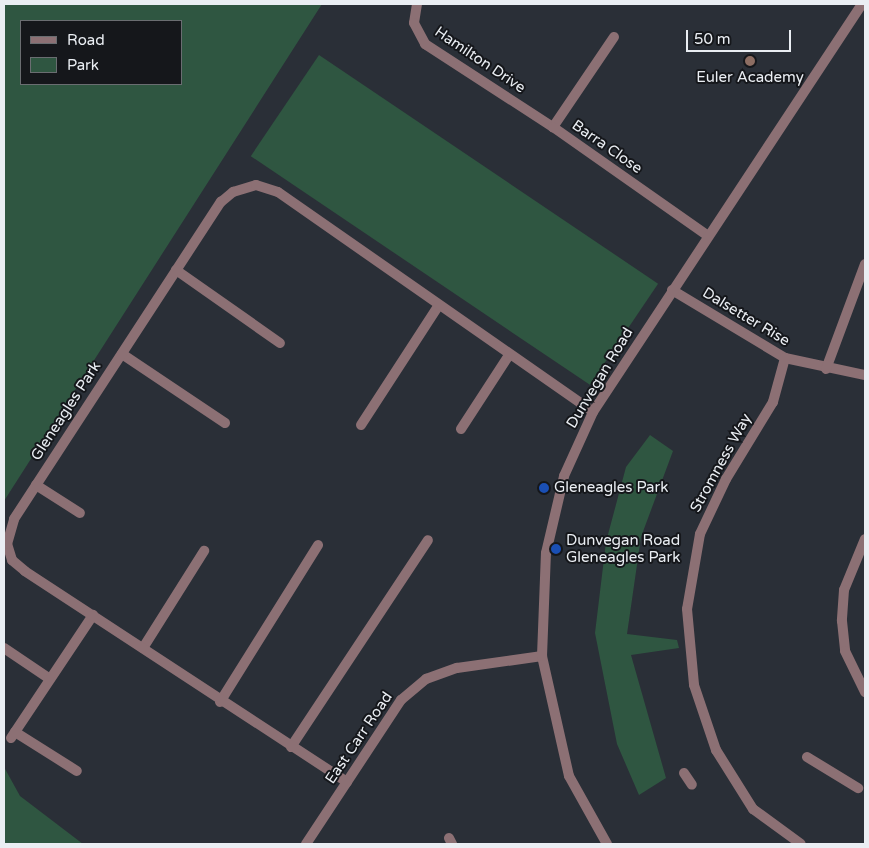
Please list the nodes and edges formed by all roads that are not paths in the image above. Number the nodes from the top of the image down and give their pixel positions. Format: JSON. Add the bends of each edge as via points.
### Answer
{"nodes":[{"id":1,"x":417,"y":4,"type":"edge"},
{"id":2,"x":862,"y":4,"type":"edge"},
{"id":3,"x":614,"y":37,"type":"dead end"},
{"id":4,"x":553,"y":127,"type":"junction"},
{"id":5,"x":708,"y":236,"type":"junction"},
{"id":6,"x":865,"y":264,"type":"edge"},
{"id":7,"x":176,"y":270,"type":"junction"},
{"id":8,"x":672,"y":290,"type":"junction"},
{"id":9,"x":439,"y":305,"type":"junction"},
{"id":10,"x":280,"y":342,"type":"dead end"},
{"id":11,"x":122,"y":354,"type":"junction"},
{"id":12,"x":509,"y":355,"type":"junction"},
{"id":13,"x":785,"y":358,"type":"junction"},
{"id":14,"x":826,"y":369,"type":"junction"},
{"id":15,"x":865,"y":375,"type":"edge"},
{"id":16,"x":593,"y":412,"type":"junction"},
{"id":17,"x":225,"y":423,"type":"dead end"},
{"id":18,"x":361,"y":425,"type":"dead end"},
{"id":19,"x":462,"y":429,"type":"dead end"},
{"id":20,"x":36,"y":485,"type":"junction"},
{"id":21,"x":80,"y":513,"type":"dead end"},
{"id":22,"x":865,"y":539,"type":"edge"},
{"id":23,"x":428,"y":540,"type":"dead end"},
{"id":24,"x":318,"y":546,"type":"dead end"},
{"id":25,"x":204,"y":551,"type":"dead end"},
{"id":26,"x":93,"y":615,"type":"junction"},
{"id":27,"x":4,"y":648,"type":"edge"},
{"id":28,"x":143,"y":648,"type":"junction"},
{"id":29,"x":542,"y":656,"type":"junction"},
{"id":30,"x":50,"y":679,"type":"junction"},
{"id":31,"x":865,"y":692,"type":"edge"},
{"id":32,"x":220,"y":702,"type":"junction"},
{"id":33,"x":291,"y":747,"type":"junction"},
{"id":34,"x":807,"y":757,"type":"dead end"},
{"id":35,"x":78,"y":771,"type":"dead end"},
{"id":36,"x":684,"y":773,"type":"dead end"},
{"id":37,"x":347,"y":782,"type":"junction"},
{"id":38,"x":692,"y":785,"type":"dead end"},
{"id":39,"x":858,"y":788,"type":"dead end"},
{"id":40,"x":306,"y":844,"type":"edge"},
{"id":41,"x":607,"y":844,"type":"edge"},
{"id":42,"x":800,"y":844,"type":"edge"}],
"edges":[{"from":1,"to":4,"type":"street","name":"Hamilton Drive","via":[[414,23],[425,44]]},
{"from":2,"to":5,"type":"street","name":"Dunvegan Road"},
{"from":3,"to":4,"type":"street","name":"Barra Close"},
{"from":4,"to":5,"type":"street","name":"Barra Close"},
{"from":5,"to":8,"type":"street","name":"Dunvegan Road"},
{"from":6,"to":14,"type":"street"},
{"from":7,"to":9,"type":"street","name":"Gleneagles Park","via":[[221,202],[233,192],[256,185],[278,192]]},
{"from":7,"to":10,"type":"street"},
{"from":7,"to":11,"type":"street","name":"Gleneagles Park"},
{"from":8,"to":13,"type":"street","name":"Dalsetter Rise"},
{"from":8,"to":16,"type":"street","name":"Dunvegan Road"},
{"from":9,"to":12,"type":"street","name":"Gleneagles Park"},
{"from":9,"to":18,"type":"street"},
{"from":11,"to":17,"type":"street","name":"Gleneagles Park"},
{"from":11,"to":20,"type":"street","name":"Gleneagles Park"},
{"from":12,"to":16,"type":"street","name":"Gleneagles Park"},
{"from":12,"to":19,"type":"street"},
{"from":13,"to":14,"type":"street","name":"Dalsetter Rise"},
{"from":13,"to":42,"type":"street","name":"Stromness Way","via":[[773,402],[726,479],[700,534],[686,609],[694,685],[716,750],[753,809]]},
{"from":14,"to":15,"type":"street","name":"Dalsetter Rise"},
{"from":16,"to":29,"type":"street","name":"Dunvegan Road","via":[[564,476],[548,543],[542,596]]},
{"from":20,"to":21,"type":"street","name":"Gleneagles Park"},
{"from":20,"to":26,"type":"street","name":"Gleneagles Park","via":[[14,519],[7,544],[12,560]]},
{"from":22,"to":31,"type":"street","via":[[844,590],[842,621],[845,651]]},
{"from":23,"to":33,"type":"street"},
{"from":24,"to":32,"type":"street"},
{"from":25,"to":28,"type":"street"},
{"from":26,"to":28,"type":"street","name":"Gleneagles Park"},
{"from":26,"to":30,"type":"street"},
{"from":27,"to":30,"type":"street"},
{"from":28,"to":32,"type":"street","name":"Gleneagles Park"},
{"from":29,"to":37,"type":"street","name":"East Carr Road","via":[[457,668],[426,679],[400,700]]},
{"from":29,"to":41,"type":"street","name":"Dunvegan Road","via":[[569,776]]},
{"from":30,"to":35,"type":"street","via":[[13,735]]},
{"from":32,"to":33,"type":"street","name":"Gleneagles Park"},
{"from":33,"to":37,"type":"street","name":"Gleneagles Park"},
{"from":34,"to":39,"type":"street"},
{"from":36,"to":38,"type":"street"},
{"from":37,"to":40,"type":"street","name":"East Carr Road"}]}
